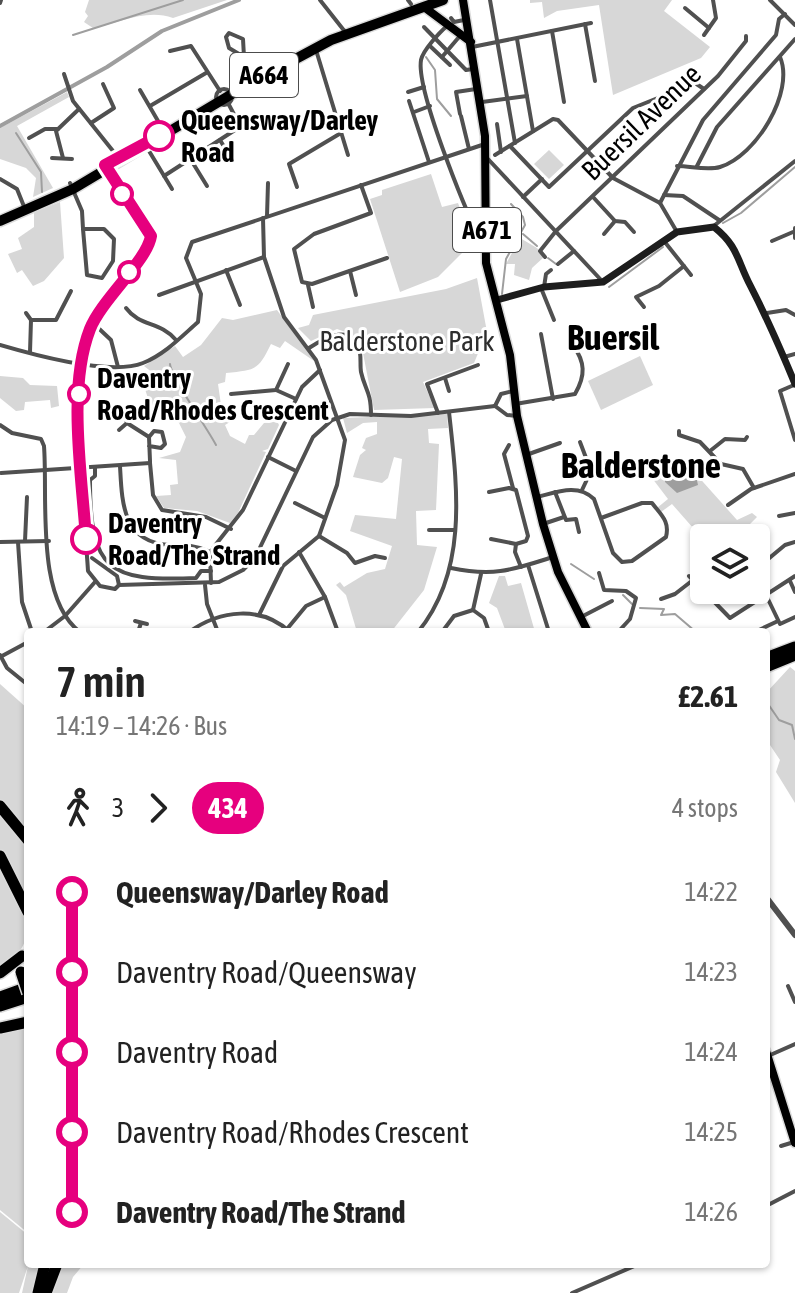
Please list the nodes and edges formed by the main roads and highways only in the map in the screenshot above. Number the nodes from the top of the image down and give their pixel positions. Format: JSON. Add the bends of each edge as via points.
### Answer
{"nodes":[{"id":1,"x":463,"y":0,"type":"edge"},
{"id":2,"x":423,"y":2,"type":"edge"},
{"id":3,"x":467,"y":22,"type":"junction"},
{"id":4,"x":460,"y":35,"type":"junction"},
{"id":5,"x":472,"y":45,"type":"junction"},
{"id":6,"x":24,"y":207,"type":"junction"},
{"id":7,"x":0,"y":214,"type":"edge"},
{"id":8,"x":0,"y":221,"type":"edge"},
{"id":9,"x":497,"y":300,"type":"junction"},
{"id":10,"x":791,"y":355,"type":"edge"},
{"id":11,"x":795,"y":384,"type":"edge"},
{"id":12,"x":584,"y":625,"type":"edge"},
{"id":13,"x":795,"y":647,"type":"edge"},
{"id":14,"x":795,"y":655,"type":"edge"},
{"id":15,"x":770,"y":656,"type":"edge"},
{"id":16,"x":770,"y":665,"type":"edge"},
{"id":17,"x":0,"y":806,"type":"edge"},
{"id":18,"x":24,"y":835,"type":"edge"},
{"id":19,"x":0,"y":856,"type":"edge"},
{"id":20,"x":24,"y":904,"type":"edge"},
{"id":21,"x":24,"y":951,"type":"edge"},
{"id":22,"x":24,"y":958,"type":"edge"},
{"id":23,"x":0,"y":973,"type":"edge"},
{"id":24,"x":24,"y":981,"type":"edge"},
{"id":25,"x":24,"y":993,"type":"edge"},
{"id":26,"x":24,"y":994,"type":"edge"},
{"id":27,"x":0,"y":997,"type":"edge"},
{"id":28,"x":0,"y":1006,"type":"edge"},
{"id":29,"x":24,"y":1023,"type":"edge"},
{"id":30,"x":0,"y":1028,"type":"edge"},
{"id":31,"x":770,"y":1063,"type":"edge"},
{"id":32,"x":795,"y":1140,"type":"edge"},
{"id":33,"x":44,"y":1268,"type":"edge"},
{"id":34,"x":56,"y":1268,"type":"edge"},
{"id":35,"x":38,"y":1293,"type":"edge"},
{"id":36,"x":48,"y":1293,"type":"edge"}],
"edges":[{"from":1,"to":3,"type":"main road","number":"A671"},
{"from":2,"to":4,"type":"main road"},
{"from":2,"to":6,"type":"highway","number":"A664","via":[[314,46],[121,160]]},
{"from":3,"to":4,"type":"main road"},
{"from":3,"to":5,"type":"main road","number":"A671"},
{"from":4,"to":5,"type":"main road"},
{"from":5,"to":9,"type":"main road","number":"A671","via":[[486,144],[494,155],[486,263]]},
{"from":6,"to":7,"type":"highway","number":"A664"},
{"from":6,"to":8,"type":"highway","number":"A664"},
{"from":9,"to":10,"type":"main road","via":[[543,288],[603,282],[677,232],[716,224],[734,245]]},
{"from":9,"to":12,"type":"main road","number":"A671","via":[[543,524]]},
{"from":10,"to":11,"type":"main road"},
{"from":13,"to":15,"type":"highway"},
{"from":14,"to":16,"type":"highway"},
{"from":17,"to":18,"type":"highway"},
{"from":19,"to":20,"type":"highway"},
{"from":21,"to":23,"type":"highway"},
{"from":22,"to":24,"type":"highway","bridge":true},
{"from":25,"to":27,"type":"highway"},
{"from":26,"to":28,"type":"highway"},
{"from":29,"to":30,"type":"highway"},
{"from":31,"to":32,"type":"main road"},
{"from":33,"to":35,"type":"highway"},
{"from":34,"to":36,"type":"highway"}]}
